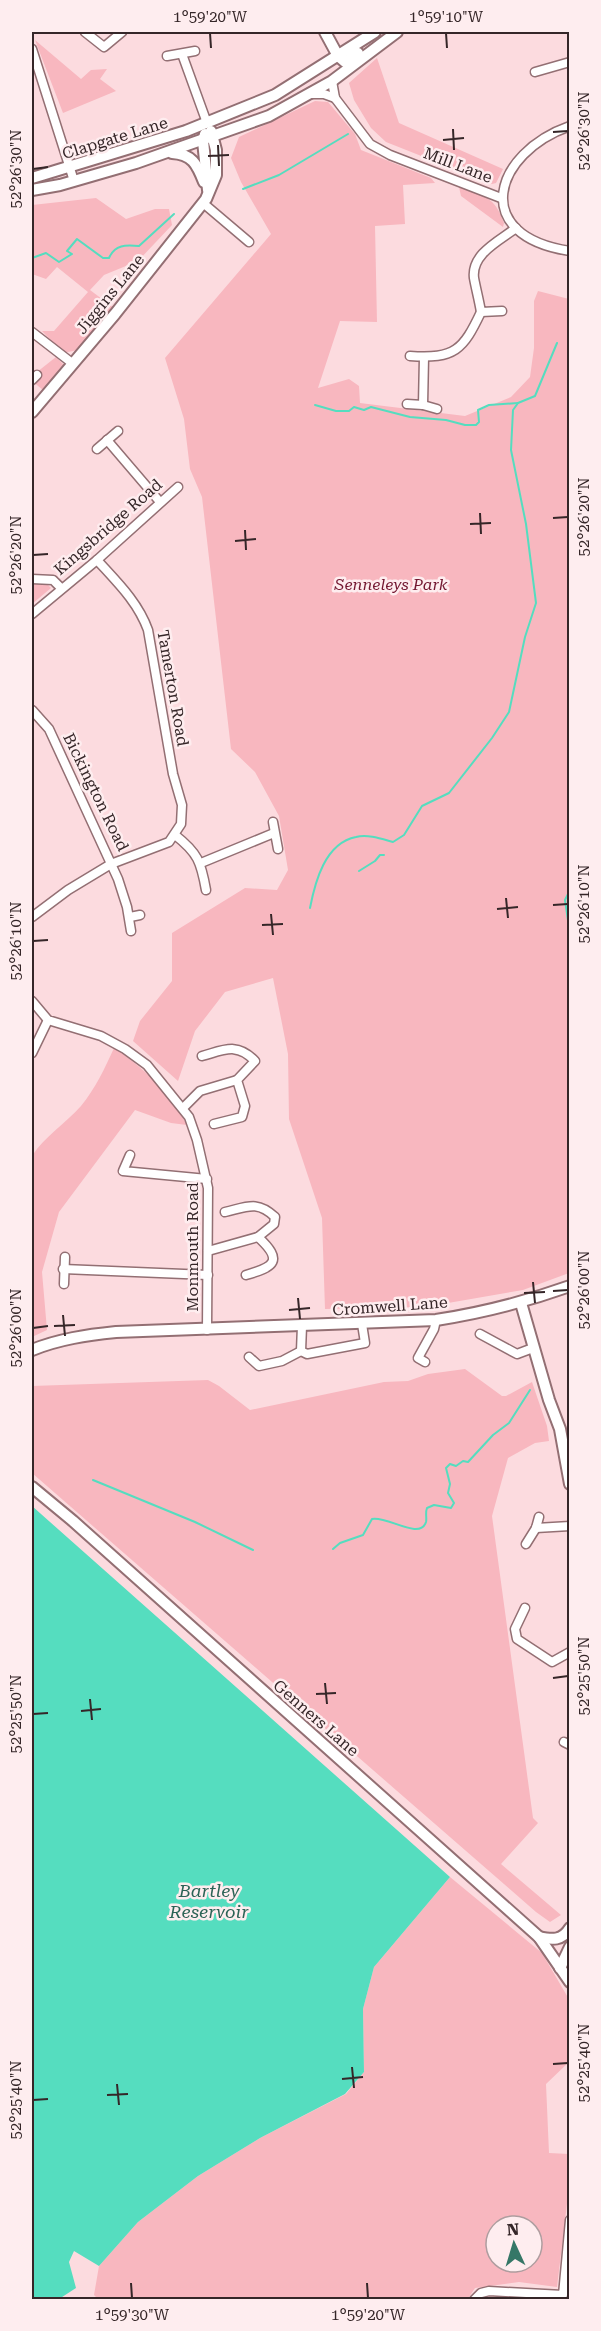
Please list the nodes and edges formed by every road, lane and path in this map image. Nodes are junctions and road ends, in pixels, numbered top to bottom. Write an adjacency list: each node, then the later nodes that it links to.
1 (85, 32): 2 (street)
2 (122, 32)
3 (326, 32): 10 (street)
4 (375, 32): 10 (street, Clapgate Lane)
5 (395, 32): 10 (street); 14 (street, Clapgate Lane)
6 (32, 49): 12 (street)
7 (195, 51): 8 (street)
8 (182, 54): 9 (street); 17 (street)
9 (167, 56)
10 (338, 56): 17 (street, Clapgate Lane)
11 (570, 62): 13 (street)
12 (34, 64): 21 (street)
13 (535, 72)
14 (332, 81): 15 (street, Clapgate Lane); 16 (street, Mill Lane)
15 (310, 94): 16 (street); 19 (street, Clapgate Lane)
16 (335, 98): 26 (street, Mill Lane)
17 (207, 123): 19 (street); 21 (street, Clapgate Lane)
18 (570, 126): 26 (street)
19 (208, 139): 20 (street, Clapgate Lane); 25 (street)
20 (167, 152): 23 (street, Clapgate Lane); 25 (street)
21 (68, 169): 22 (street, Clapgate Lane); 23 (street)
22 (32, 178)
23 (74, 181): 24 (street, Clapgate Lane)
24 (32, 190)
25 (206, 198): 28 (street); 35 (street, Jiggins Lane)
26 (501, 198): 27 (street, Mill Lane)
27 (516, 228): 29 (street, Mill Lane); 31 (street)
28 (249, 242)
29 (570, 251)
30 (502, 311): 31 (street)
31 (481, 312): 34 (street)
32 (32, 332): 35 (street)
33 (410, 356): 34 (street)
34 (424, 357): 37 (street)
35 (72, 363): 39 (street, Jiggins Lane)
36 (407, 404): 37 (street)
37 (423, 405): 38 (street)
38 (437, 409)
39 (32, 412)
40 (118, 430): 41 (street)
41 (107, 440): 42 (street); 44 (street)
42 (97, 448)
43 (178, 487): 44 (street, Kingsbridge Road)
44 (160, 502): 45 (street, Kingsbridge Road)
45 (97, 560): 47 (street, Kingsbridge Road); 52 (street, Tamerton Road)
46 (32, 579): 47 (street)
47 (62, 588): 48 (street, Kingsbridge Road)
48 (32, 614)
49 (32, 710): 55 (street, Bickington Road)
50 (273, 822): 51 (street)
51 (274, 833): 53 (street); 54 (street)
52 (175, 835): 54 (street); 55 (street, Bickington Road)
53 (278, 849)
54 (201, 863): 56 (street)
55 (111, 864): 58 (street); 59 (street)
56 (206, 890)
57 (140, 915): 58 (street)
58 (129, 916): 60 (street)
59 (32, 917)
60 (131, 931)
61 (32, 1001): 62 (street)
62 (48, 1020): 63 (street); 66 (street, Monmouth Road)
63 (32, 1053)
64 (202, 1056): 65 (street)
65 (237, 1080): 66 (street); 67 (street)
66 (183, 1107): 69 (street, Monmouth Road)
67 (214, 1124)
68 (130, 1155): 69 (street)
69 (207, 1179): 72 (street, Monmouth Road)
70 (225, 1212): 71 (street)
71 (258, 1237): 72 (street); 76 (street)
72 (208, 1251): 75 (street, Monmouth Road)
73 (64, 1257): 74 (street)
74 (63, 1269): 75 (street); 77 (street)
75 (208, 1275): 83 (street, Monmouth Road)
76 (246, 1275)
77 (64, 1284)
78 (570, 1286): 79 (street, Cromwell Lane)
79 (521, 1303): 80 (street, Cromwell Lane); 85 (street)
80 (436, 1320): 81 (street, Cromwell Lane); 89 (street)
81 (362, 1324): 82 (street, Cromwell Lane); 87 (street)
82 (302, 1326): 83 (street, Cromwell Lane); 87 (street)
83 (207, 1330): 86 (street, Cromwell Lane)
84 (480, 1334): 85 (street)
85 (533, 1348): 90 (street)
86 (32, 1350)
87 (301, 1351): 88 (street)
88 (249, 1357)
89 (425, 1362)
90 (570, 1484)
91 (32, 1487): 99 (street, Genners Lane)
92 (539, 1517): 94 (street)
93 (570, 1526): 94 (street)
94 (536, 1528): 95 (street)
95 (526, 1544)
96 (525, 1608): 97 (street)
97 (570, 1652)
98 (570, 1928): 99 (street)
99 (539, 1937): 101 (street, Genners Lane)
100 (570, 1947): 101 (street)
101 (560, 1968): 102 (street, Genners Lane)
102 (570, 1982)
103 (570, 2220): 104 (street)
104 (568, 2241): 105 (street)
105 (563, 2293): 106 (street)
106 (474, 2300)

